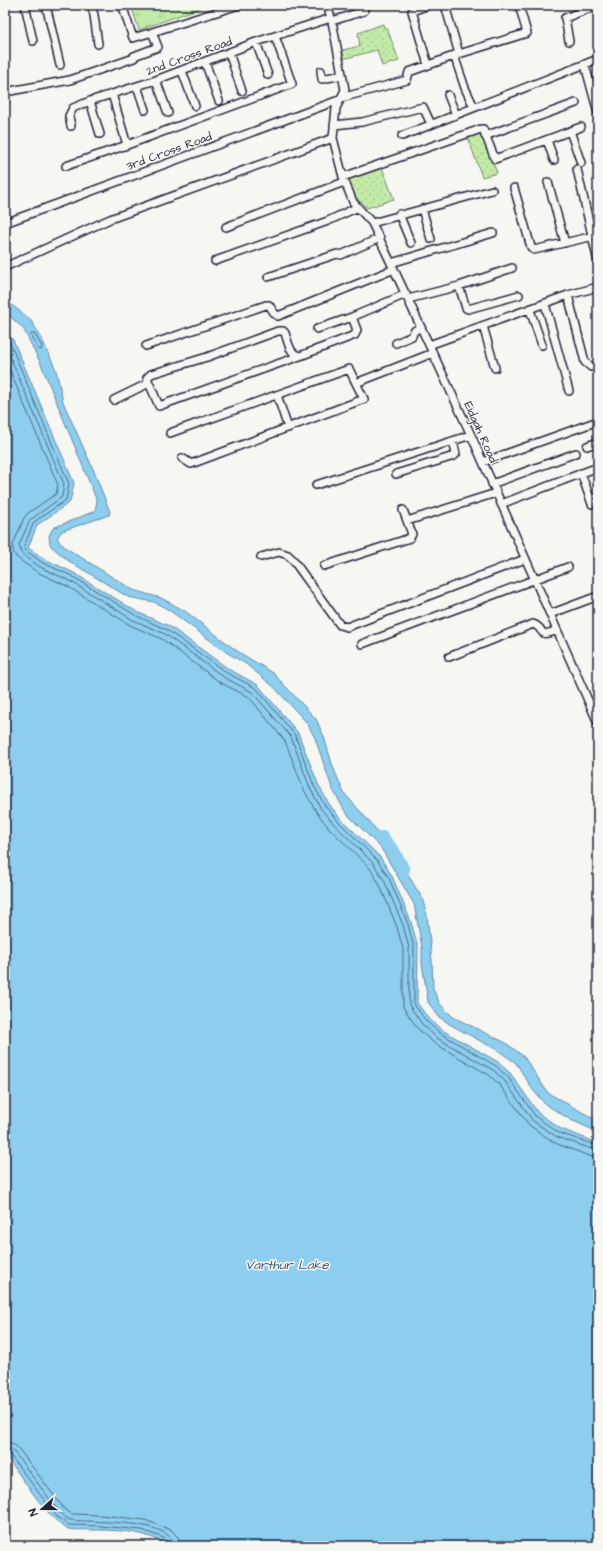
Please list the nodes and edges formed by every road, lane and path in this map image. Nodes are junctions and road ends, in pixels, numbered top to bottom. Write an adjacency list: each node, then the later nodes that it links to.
1 (25, 5): 15 (street)
2 (46, 5): 23 (street)
3 (91, 5): 18 (street)
4 (122, 5): 13 (street)
5 (239, 5): 13 (street)
6 (327, 5): 12 (street, Eidgah Road)
7 (429, 5): 24 (street)
8 (445, 5): 20 (street)
9 (519, 5): 20 (street)
10 (598, 5): 16 (street)
11 (364, 11): 12 (street, 2nd Cross Road)
12 (332, 19): 14 (street, 2nd Cross Road); 28 (street, Eidgah Road)
13 (152, 32): 33 (street)
14 (275, 36): 17 (street, 2nd Cross Road); 56 (street)
15 (33, 41)
16 (569, 41)
17 (256, 42): 19 (street, 2nd Cross Road); 29 (street)
18 (98, 44)
19 (229, 53): 22 (street, 2nd Cross Road); 32 (street)
20 (457, 55): 24 (street); 41 (street)
21 (598, 59): 25 (street)
22 (205, 62): 26 (street, 2nd Cross Road); 38 (street)
23 (60, 65)
24 (428, 65): 36 (street, 3rd Cross Road)
25 (585, 65): 41 (street); 44 (street)
26 (182, 71): 30 (street, 2nd Cross Road); 40 (street)
27 (321, 71): 28 (street)
28 (342, 75): 36 (street, Eidgah Road)
29 (268, 76)
30 (156, 80): 31 (street, 2nd Cross Road); 43 (street)
31 (137, 86): 34 (street, 2nd Cross Road); 42 (street)
32 (242, 91)
33 (5, 92)
34 (112, 94): 37 (street, 2nd Cross Road); 56 (street)
35 (448, 95): 45 (street)
36 (340, 99): 47 (street, Eidgah Road); 66 (street, 3rd Cross Road)
37 (90, 101): 48 (street, 2nd Cross Road); 51 (street)
38 (219, 101)
39 (576, 103): 53 (street)
40 (195, 106)
41 (474, 107): 45 (street)
42 (145, 110)
43 (168, 113)
44 (598, 113)
45 (456, 115): 46 (street)
46 (431, 124): 47 (street); 52 (street)
47 (334, 125): 54 (street, Eidgah Road)
48 (71, 126)
49 (581, 127): 50 (street)
50 (570, 131): 55 (street); 70 (street)
51 (100, 134)
52 (402, 136)
53 (485, 136): 55 (street); 59 (street)
54 (333, 138): 59 (street, Eidgah Road); 78 (street)
55 (547, 140): 57 (street)
56 (127, 145): 58 (street)
57 (554, 160)
58 (66, 166)
59 (344, 179): 63 (street, Eidgah Road); 68 (street)
60 (548, 182): 74 (street)
61 (514, 188): 74 (street)
62 (492, 190): 64 (street)
63 (358, 207): 67 (street, Eidgah Road); 75 (street)
64 (422, 209): 65 (street); 72 (street)
65 (399, 214): 67 (street); 73 (street)
66 (5, 222)
67 (372, 223): 71 (street, Eidgah Road)
68 (226, 226)
69 (493, 233): 77 (street)
70 (595, 236): 74 (street); 76 (street)
71 (380, 238): 77 (street, Eidgah Road); 80 (street)
72 (431, 239)
73 (411, 243)
74 (565, 243)
75 (215, 261)
76 (598, 262)
77 (393, 266): 85 (street, Eidgah Road); 95 (street)
78 (5, 267)
79 (512, 268): 81 (street)
80 (268, 277)
81 (459, 286): 83 (street); 85 (street)
82 (598, 287): 84 (street)
83 (519, 295)
84 (568, 295): 86 (street); 98 (street)
85 (407, 297): 88 (street); 90 (street, Eidgah Road)
86 (545, 304): 87 (street); 102 (street)
87 (530, 310): 89 (street); 94 (street)
88 (352, 317): 91 (street); 97 (street)
89 (483, 326): 93 (street); 99 (street)
90 (421, 327): 92 (street); 93 (street, Eidgah Road)
91 (318, 329)
92 (396, 343)
93 (429, 345): 96 (street, Eidgah Road)
94 (542, 345)
95 (146, 346)
96 (433, 353): 101 (street); 108 (street, Eidgah Road)
97 (300, 356): 100 (street); 100 (street)
98 (598, 365)
99 (495, 368)
100 (149, 383): 104 (street)
101 (356, 383): 103 (street); 106 (street)
102 (569, 390)
103 (277, 395): 106 (street); 107 (street)
104 (114, 400)
105 (598, 421): 114 (street)
106 (288, 428): 113 (street)
107 (170, 433)
108 (471, 435): 109 (street); 114 (street, Eidgah Road)
109 (452, 441): 117 (street); 119 (street)
110 (598, 442): 111 (street)
111 (587, 446)
112 (576, 453): 118 (street)
113 (182, 458)
114 (483, 462): 118 (street, Eidgah Road)
115 (598, 467): 116 (street)
116 (581, 473): 121 (street); 122 (street)
117 (396, 474)
118 (492, 484): 120 (street, Eidgah Road)
119 (316, 485)
120 (496, 493): 121 (street, Eidgah Road); 124 (street)
121 (501, 504): 126 (street, Eidgah Road)
122 (592, 504)
123 (403, 510): 124 (street)
124 (407, 522): 127 (street)
125 (261, 558): 126 (street)
126 (525, 559): 129 (street, Eidgah Road)
127 (324, 566)
128 (568, 567): 129 (street)
129 (535, 580): 131 (street, Eidgah Road); 133 (street)
130 (598, 596): 131 (street)
131 (550, 614): 132 (street, Eidgah Road)
132 (557, 630): 134 (street); 135 (street, Eidgah Road)
133 (362, 644)
134 (449, 657)
135 (598, 723)

